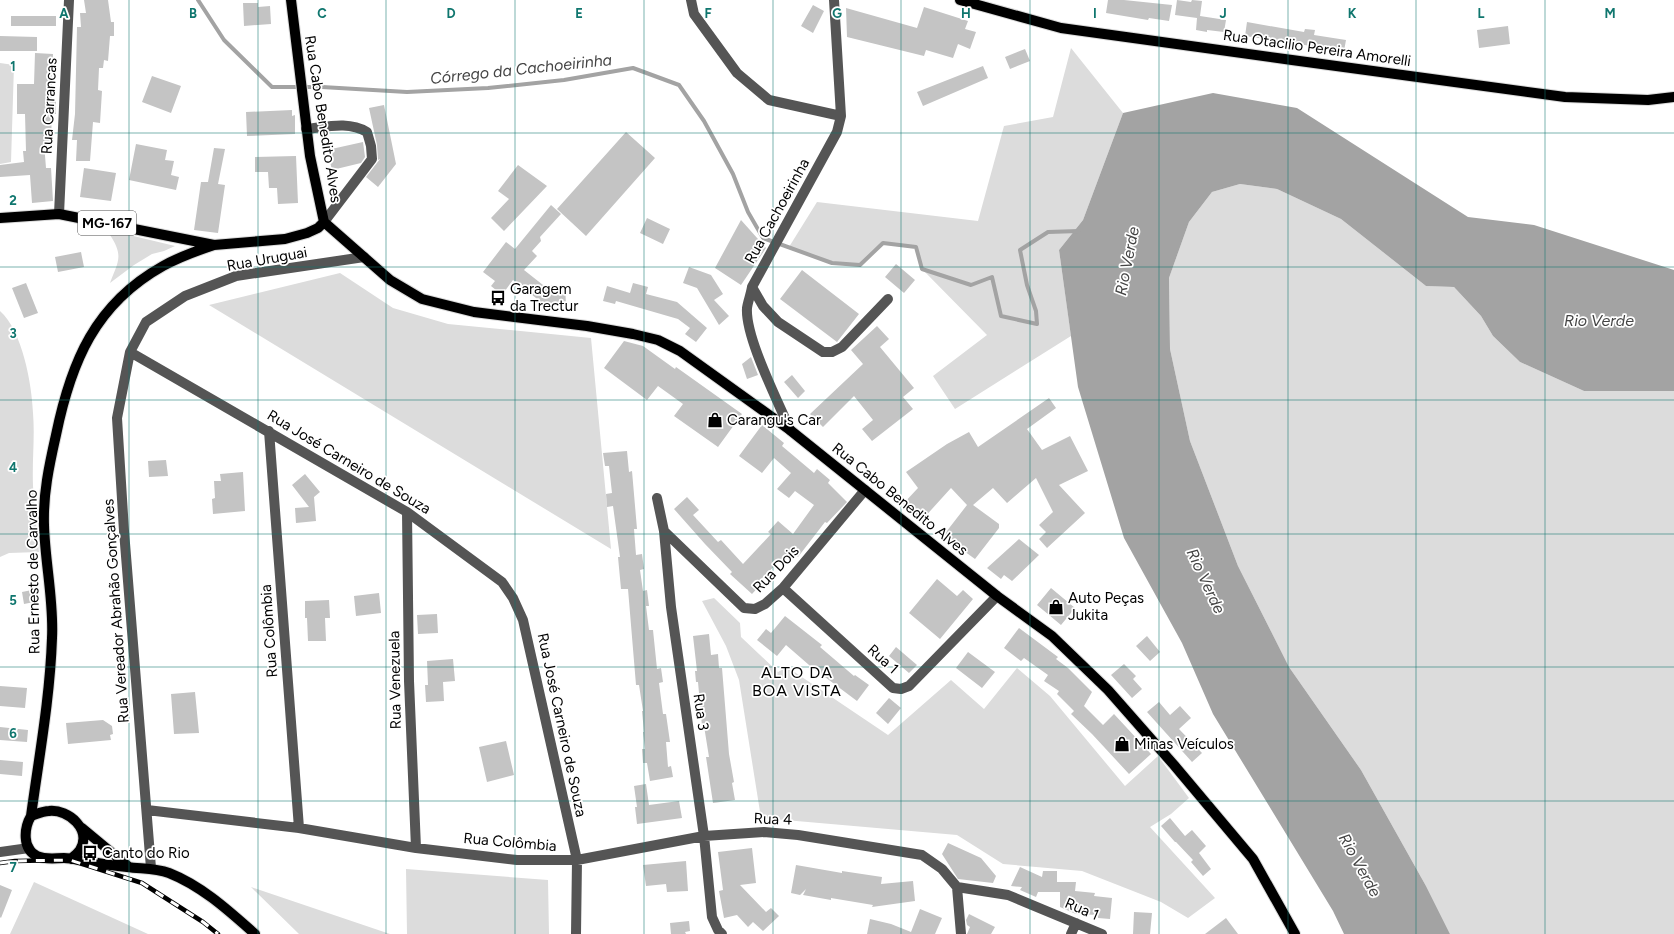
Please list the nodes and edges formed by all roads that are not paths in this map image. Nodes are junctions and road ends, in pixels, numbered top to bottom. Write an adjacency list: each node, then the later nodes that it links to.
1 (68, 0): 9 (street, Rua Carrancas)
2 (291, 0): 8 (main road, Rua Cabo Benedito Alves)
3 (691, 0): 7 (street)
4 (834, 0): 7 (street, Rua Cachoeirinha)
5 (960, 0): 6 (main road, Rua Otacilio Pereira Amorelli)
6 (1674, 97)
7 (840, 116): 14 (street, Rua Cachoeirinha)
8 (306, 129): 11 (main road, Rua Cabo Benedito Alves); 11 (street)
9 (59, 214): 10 (main road, MG-167); 12 (main road, MG-167)
10 (0, 218)
11 (324, 222): 12 (main road, MG-167); 13 (main road, Rua Cabo Benedito Alves)
12 (214, 245): 26 (main road, Rua Ernesto de Carvalho)
13 (364, 258): 16 (street, Rua Uruguai); 17 (main road, Rua Cabo Benedito Alves)
14 (752, 287): 15 (street); 17 (street, Rua Cachoeirinha)
15 (888, 299)
16 (130, 352): 18 (street, Rua José Carneiro de Souza); 25 (street, Rua Vereador Abrahão Gonçalves)
17 (790, 430): 19 (main road, Rua Cabo Benedito Alves)
18 (269, 432): 21 (street, Rua José Carneiro de Souza); 28 (street, Rua Colômbia)
19 (865, 490): 23 (street, Rua Dois); 24 (main road, Rua Cabo Benedito Alves)
20 (657, 498): 22 (street, Rua 3)
21 (408, 512): 31 (street, Rua Venezuela); 34 (street, Rua José Carneiro de Souza)
22 (664, 531): 23 (street, Rua Dois); 29 (street, Rua 3)
23 (783, 588): 24 (street, Rua 1)
24 (997, 596): 45 (main road, Rua Cabo Benedito Alves)
25 (147, 810): 28 (street, Rua Colômbia); 36 (street, Rua Vereador Abrahão Gonçalves)
26 (31, 816): 27 (main road); 30 (main road, Rua Ernesto de Carvalho)
27 (82, 828): 33 (main road); 35 (main road)
28 (299, 828): 31 (street, Rua Colômbia)
29 (704, 836): 34 (street, Rua 4); 37 (street, Rua 4); 39 (street, Rua 3)
30 (29, 848): 32 (street); 33 (main road)
31 (416, 848): 34 (street, Rua Colômbia)
32 (0, 852)
33 (71, 859): 35 (main road)
34 (576, 860): 41 (street, Rua José Carneiro de Souza)
35 (128, 867): 36 (main road)
36 (151, 868): 40 (main road)
37 (958, 887): 38 (street, Rua 1); 42 (street)
38 (1076, 923): 43 (street); 44 (street, Rua 1)
39 (720, 932)
40 (255, 934)
41 (576, 934)
42 (961, 934)
43 (1071, 934)
44 (1102, 934)
45 (1296, 934)

